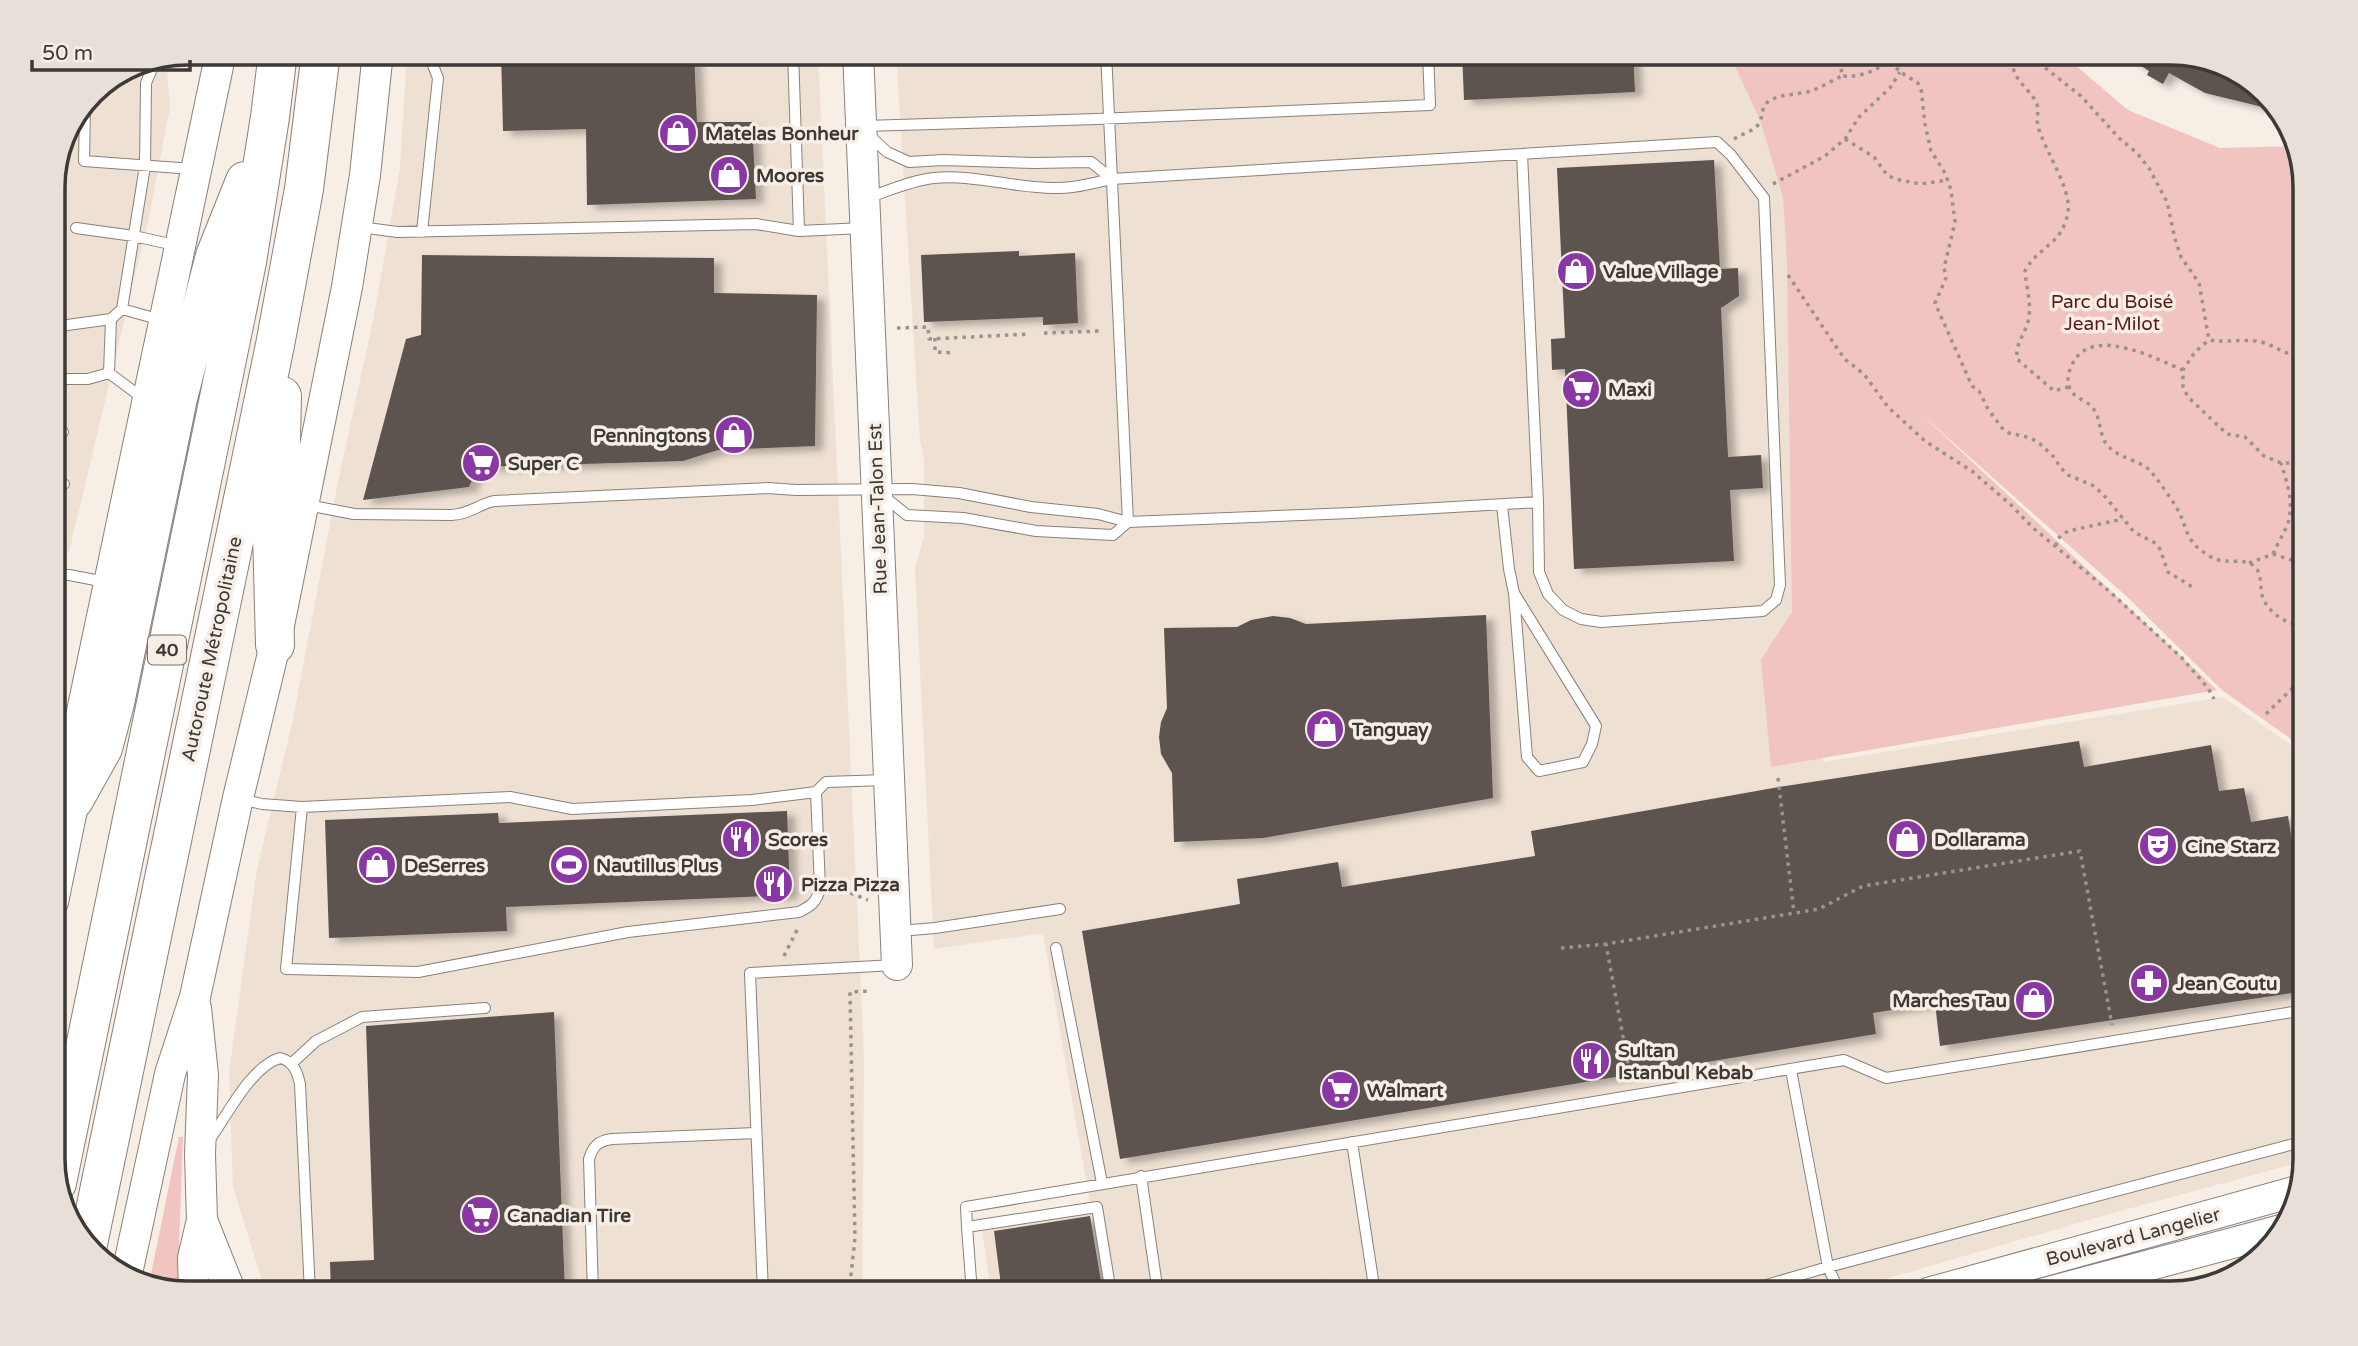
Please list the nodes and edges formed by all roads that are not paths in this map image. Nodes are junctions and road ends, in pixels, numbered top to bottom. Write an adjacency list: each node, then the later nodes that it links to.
1 (216, 65): 17 (main road)
2 (276, 65): 11 (highway, 40)
3 (319, 65): 26 (highway, Autoroute Métropolitaine / 40)
4 (377, 65): 20 (main road)
5 (433, 65): 23 (lane)
6 (793, 65): 22 (lane)
7 (859, 65): 14 (main road, Rue Jean-Talon Est)
8 (1107, 65): 12 (lane)
9 (1428, 65): 12 (lane)
10 (151, 71): 16 (lane)
11 (270, 117): 47 (highway); 59 (highway, 40)
12 (1109, 119): 14 (lane); 18 (lane)
13 (85, 121): 16 (lane)
14 (861, 126): 18 (lane); 19 (main road, Rue Jean-Talon Est)
15 (1522, 154): 18 (lane); 35 (lane); 35 (lane)
16 (145, 166): 17 (lane); 24 (lane)
17 (195, 169): 25 (main road)
18 (1112, 179): 19 (lane); 38 (lane)
19 (865, 214): 22 (lane); 34 (main road, Rue Jean-Talon Est)
20 (357, 227): 23 (lane); 36 (main road)
21 (76, 228): 24 (lane)
22 (799, 231): 23 (lane)
23 (422, 232)
24 (134, 236): 25 (lane); 27 (lane)
25 (179, 246): 29 (main road)
26 (284, 300): 42 (highway); 68 (highway, Autoroute Métropolitaine / 40)
27 (122, 309): 28 (lane); 29 (lane)
28 (111, 319): 30 (lane); 31 (lane)
29 (163, 321): 33 (main road)
30 (65, 325)
31 (109, 373): 32 (lane); 33 (lane)
32 (65, 379)
33 (146, 401): 40 (main road)
34 (876, 490): 36 (lane); 38 (lane); 38 (lane); 43 (main road, Rue Jean-Talon Est)
35 (1538, 502): 37 (lane)
36 (303, 504): 42 (main road)
37 (1502, 505): 38 (lane); 41 (lane)
38 (1128, 522)
39 (65, 575): 40 (lane)
40 (108, 583): 47 (main road)
41 (1514, 593): 41 (lane)
42 (275, 645): 45 (main road)
43 (888, 780): 44 (lane); 49 (main road, Rue Jean-Talon Est)
44 (816, 792): 46 (lane); 46 (lane)
45 (238, 798): 46 (lane); 52 (main road)
46 (302, 807)
47 (65, 814)
48 (1060, 909): 49 (lane)
49 (896, 932): 51 (main road, Rue Jean-Talon Est)
50 (1056, 948): 63 (lane)
51 (897, 965): 57 (lane)
52 (195, 997): 61 (main road); 69 (main road)
53 (485, 1008): 55 (lane)
54 (2293, 1012): 56 (lane)
55 (291, 1064): 61 (lane); 73 (lane)
56 (1791, 1070): 58 (lane); 70 (lane)
57 (756, 1133): 74 (lane); 75 (lane)
58 (1352, 1142): 62 (lane); 79 (lane)
59 (65, 1144)
60 (2293, 1144): 70 (lane)
61 (200, 1154): 65 (main road)
62 (1141, 1176): 63 (lane); 78 (lane)
63 (1102, 1183): 66 (lane)
64 (2288, 1193): 82 (main road, Boulevard Langelier)
65 (202, 1220): 71 (main road); 72 (main road)
66 (967, 1227): 76 (lane); 77 (lane)
67 (2268, 1233): 83 (main road, Boulevard Langelier)
68 (90, 1234)
69 (129, 1266)
70 (1828, 1266): 80 (lane); 81 (lane)
71 (194, 1281)
72 (227, 1281)
73 (309, 1281)
74 (593, 1281)
75 (762, 1281)
76 (971, 1281)
77 (1109, 1281)
78 (1156, 1281)
79 (1373, 1281)
80 (1779, 1281)
81 (1835, 1281)
82 (1971, 1281)
83 (2090, 1281)

